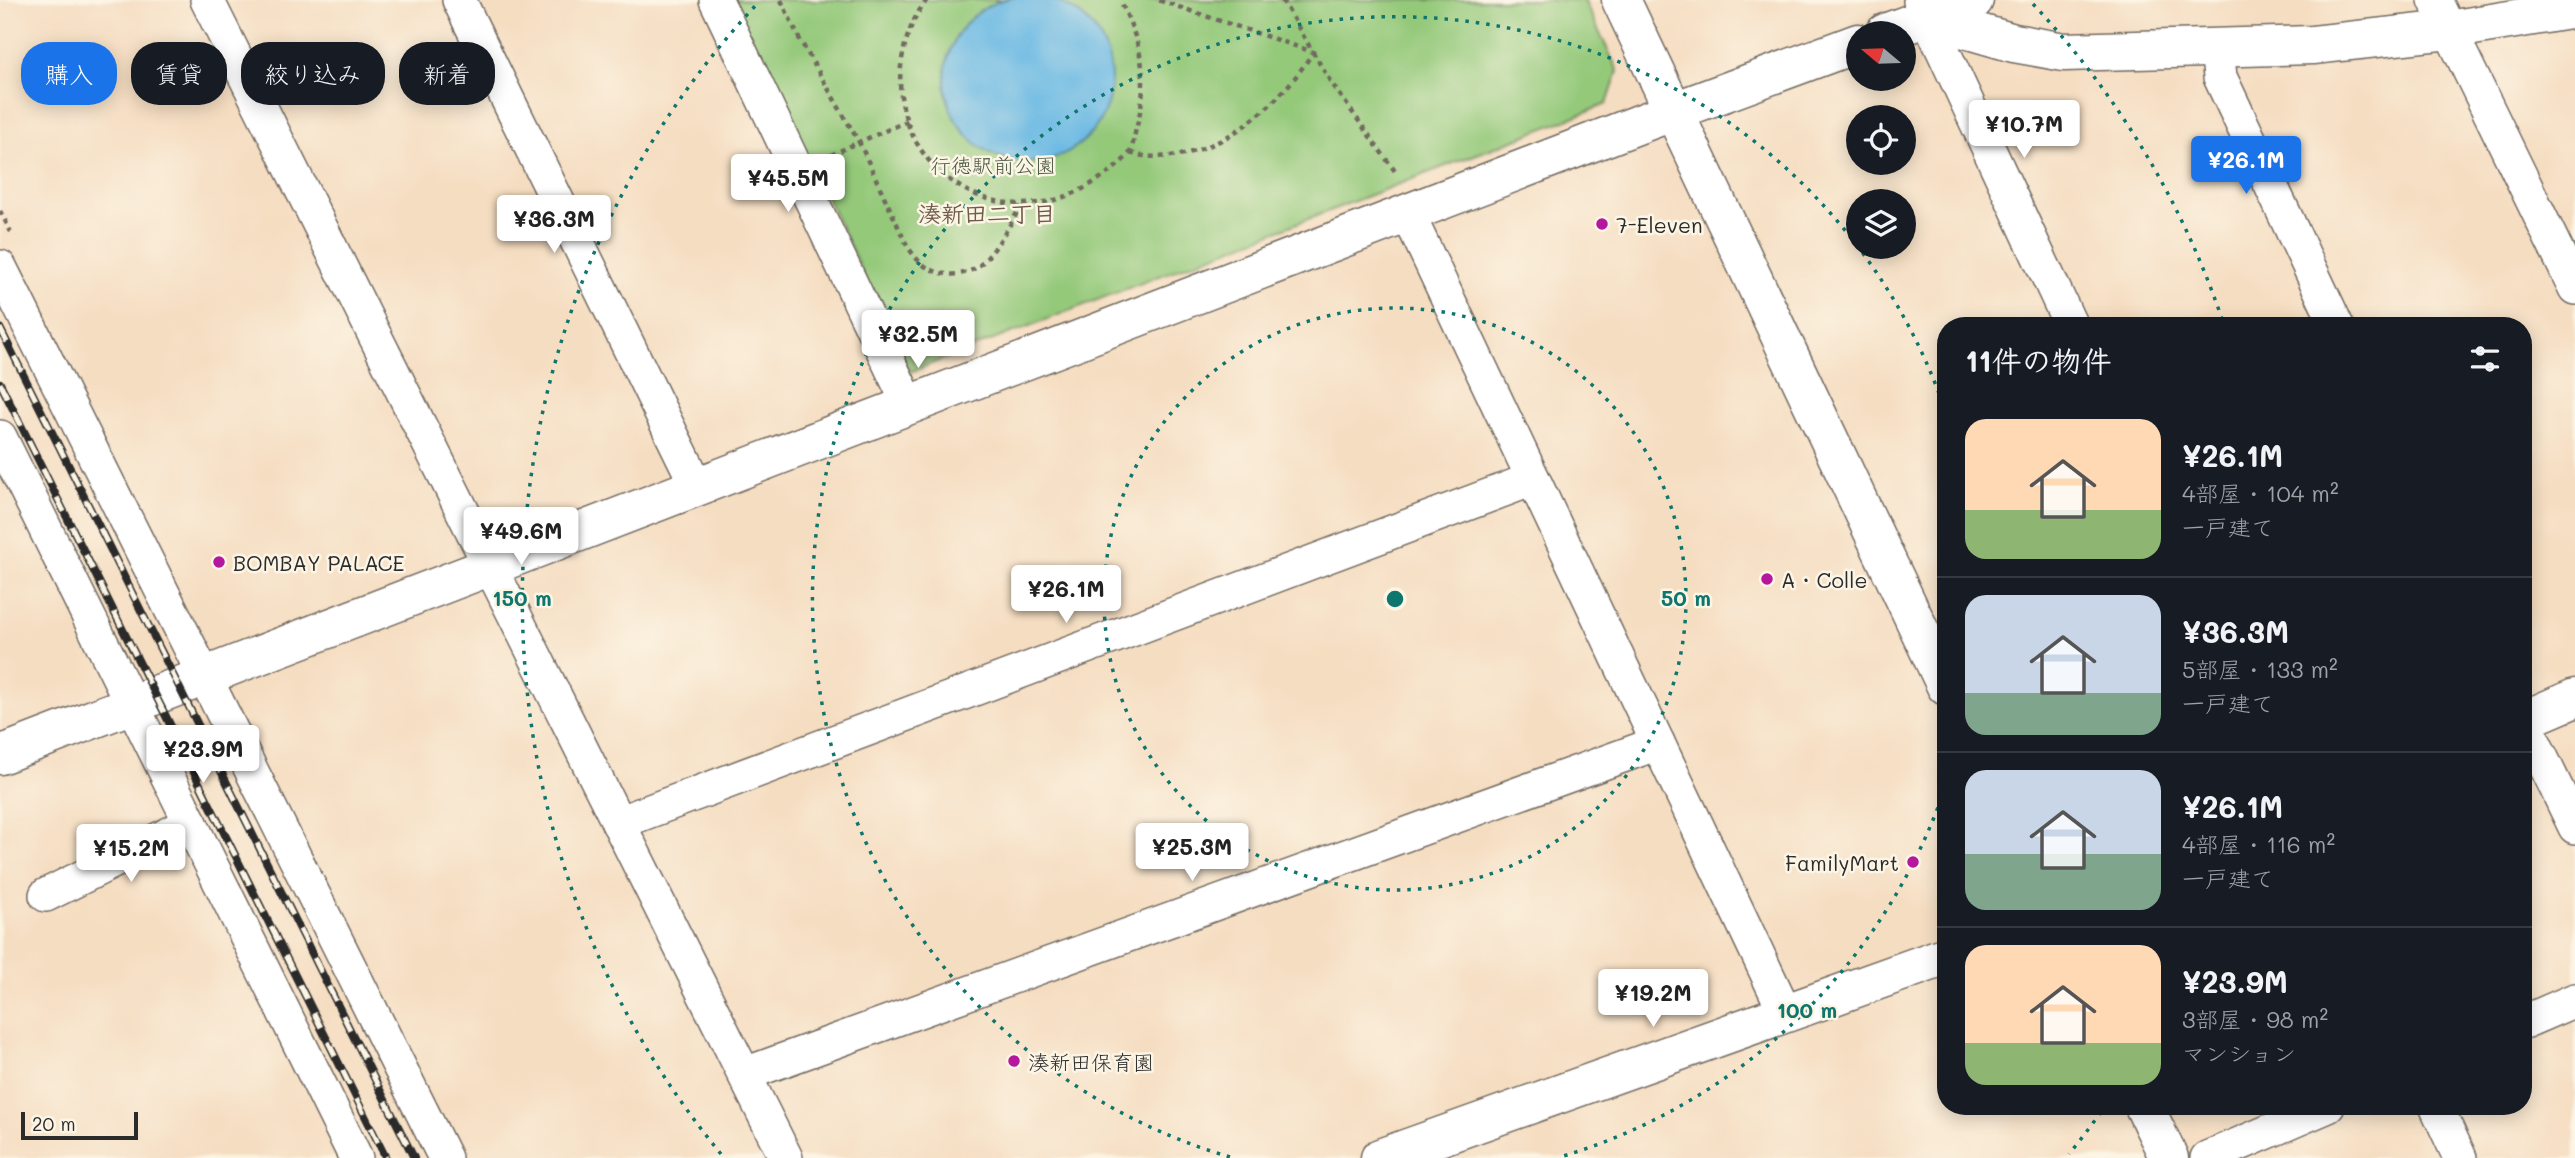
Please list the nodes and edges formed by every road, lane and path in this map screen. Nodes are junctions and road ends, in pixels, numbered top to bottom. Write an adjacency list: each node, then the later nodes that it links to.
1 (207, 0): 32 (street)
2 (459, 0): 31 (street)
3 (716, 0): 28 (street)
4 (781, 0): 20 (path)
5 (927, 0): 19 (path)
6 (1121, 0): 21 (path)
7 (1158, 0): 17 (path)
8 (1282, 0): 17 (path)
9 (1621, 0): 18 (street)
10 (1974, 0): 11 (street)
11 (1924, 9): 14 (street); 16 (street); 26 (street)
12 (2575, 9): 13 (street)
13 (2442, 15): 16 (street); 25 (street)
14 (1904, 21)
15 (1846, 47): 18 (street)
16 (2217, 48): 27 (street)
17 (1313, 51): 21 (path); 22 (path)
18 (1674, 111): 22 (street); 33 (street)
19 (908, 121): 20 (path); 23 (path)
20 (859, 142): 23 (path)
21 (1130, 153): 23 (path)
22 (1406, 198): 28 (street); 30 (street)
23 (1021, 206)
24 (0, 267): 34 (street)
25 (2575, 288)
26 (2067, 317)
27 (2333, 317)
28 (909, 405): 31 (street)
29 (0, 437): 36 (street)
30 (1533, 479): 39 (street); 42 (street)
31 (697, 486): 32 (street)
32 (490, 565): 34 (street); 42 (street)
33 (1937, 667)
34 (205, 676): 36 (street); 54 (street)
35 (2575, 698): 37 (street)
36 (133, 704): 40 (street); 41 (street)
37 (2532, 717)
38 (2532, 738): 43 (street)
39 (1658, 743): 47 (street); 49 (street)
40 (0, 755)
41 (191, 823): 44 (street); 53 (street)
42 (618, 823): 49 (street)
43 (2575, 827)
44 (46, 895)
45 (1937, 959): 47 (street)
46 (2575, 1000): 48 (street)
47 (1786, 1014): 56 (street)
48 (2532, 1019)
49 (745, 1074): 55 (street)
50 (2148, 1115): 57 (street)
51 (2307, 1115): 58 (street)
52 (2440, 1115): 59 (street)
53 (356, 1158)
54 (445, 1158)
55 (786, 1158)
56 (1380, 1158)
57 (2169, 1158)
58 (2207, 1158)
59 (2460, 1158)

